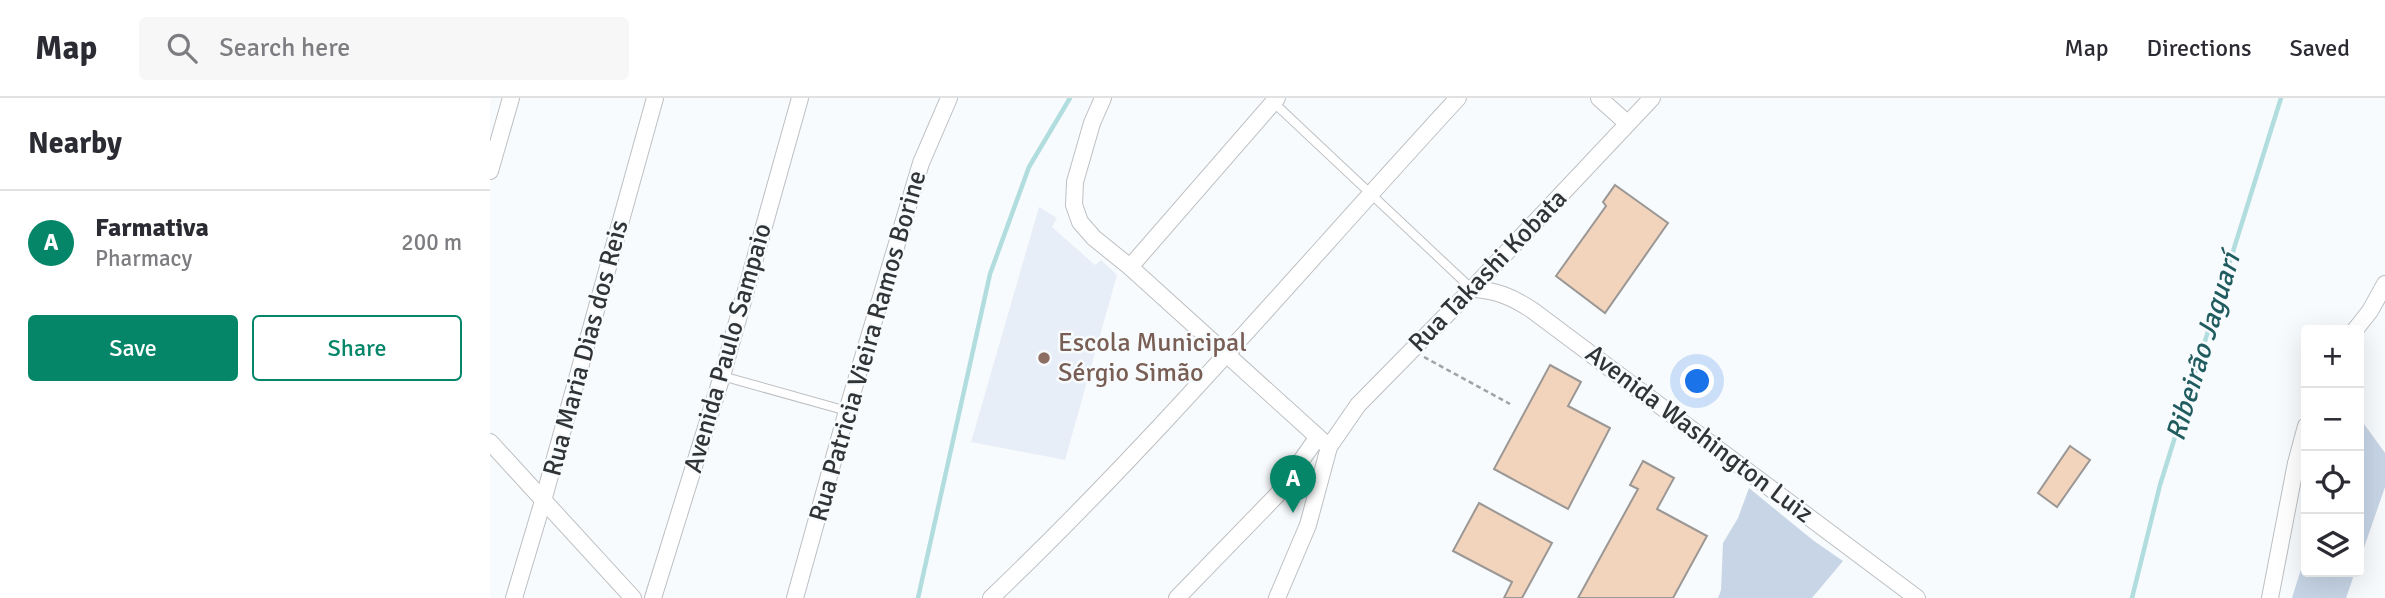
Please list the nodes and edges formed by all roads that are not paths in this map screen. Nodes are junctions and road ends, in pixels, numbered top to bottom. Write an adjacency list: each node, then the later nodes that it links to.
1 (511, 98): 11 (street)
2 (655, 98): 23 (street, Rua Maria Dias dos Reis)
3 (800, 98): 18 (street, Avenida Paulo Sampaio)
4 (949, 98): 19 (street, Rua Patricia Vieira Ramos Borine)
5 (1103, 98): 13 (street)
6 (1458, 98): 12 (street)
7 (1599, 98): 10 (street)
8 (1652, 98): 10 (street, Rua Takashi Kobata)
9 (1273, 99): 12 (lane); 13 (street)
10 (1628, 123): 15 (street, Rua Takashi Kobata)
11 (490, 171)
12 (1369, 195): 15 (lane); 17 (street)
13 (1130, 267): 17 (street)
14 (2385, 284): 16 (street)
15 (1472, 289): 21 (street, Rua Takashi Kobata); 31 (street, Avenida Washington Luiz)
16 (2358, 325)
17 (1228, 355): 21 (street); 28 (street)
18 (722, 376): 19 (lane); 26 (street, Avenida Paulo Sampaio)
19 (847, 411): 27 (street, Rua Patricia Vieira Ramos Borine)
20 (490, 442): 23 (street)
21 (1323, 443): 29 (street, Rua Takashi Kobata); 30 (street)
22 (2301, 444): 32 (street)
23 (543, 502): 24 (street, Rua Maria Dias dos Reis); 25 (street)
24 (514, 598)
25 (633, 598)
26 (653, 598)
27 (794, 598)
28 (991, 598)
29 (1177, 598)
30 (1277, 598)
31 (1917, 598)
32 (2270, 598)

